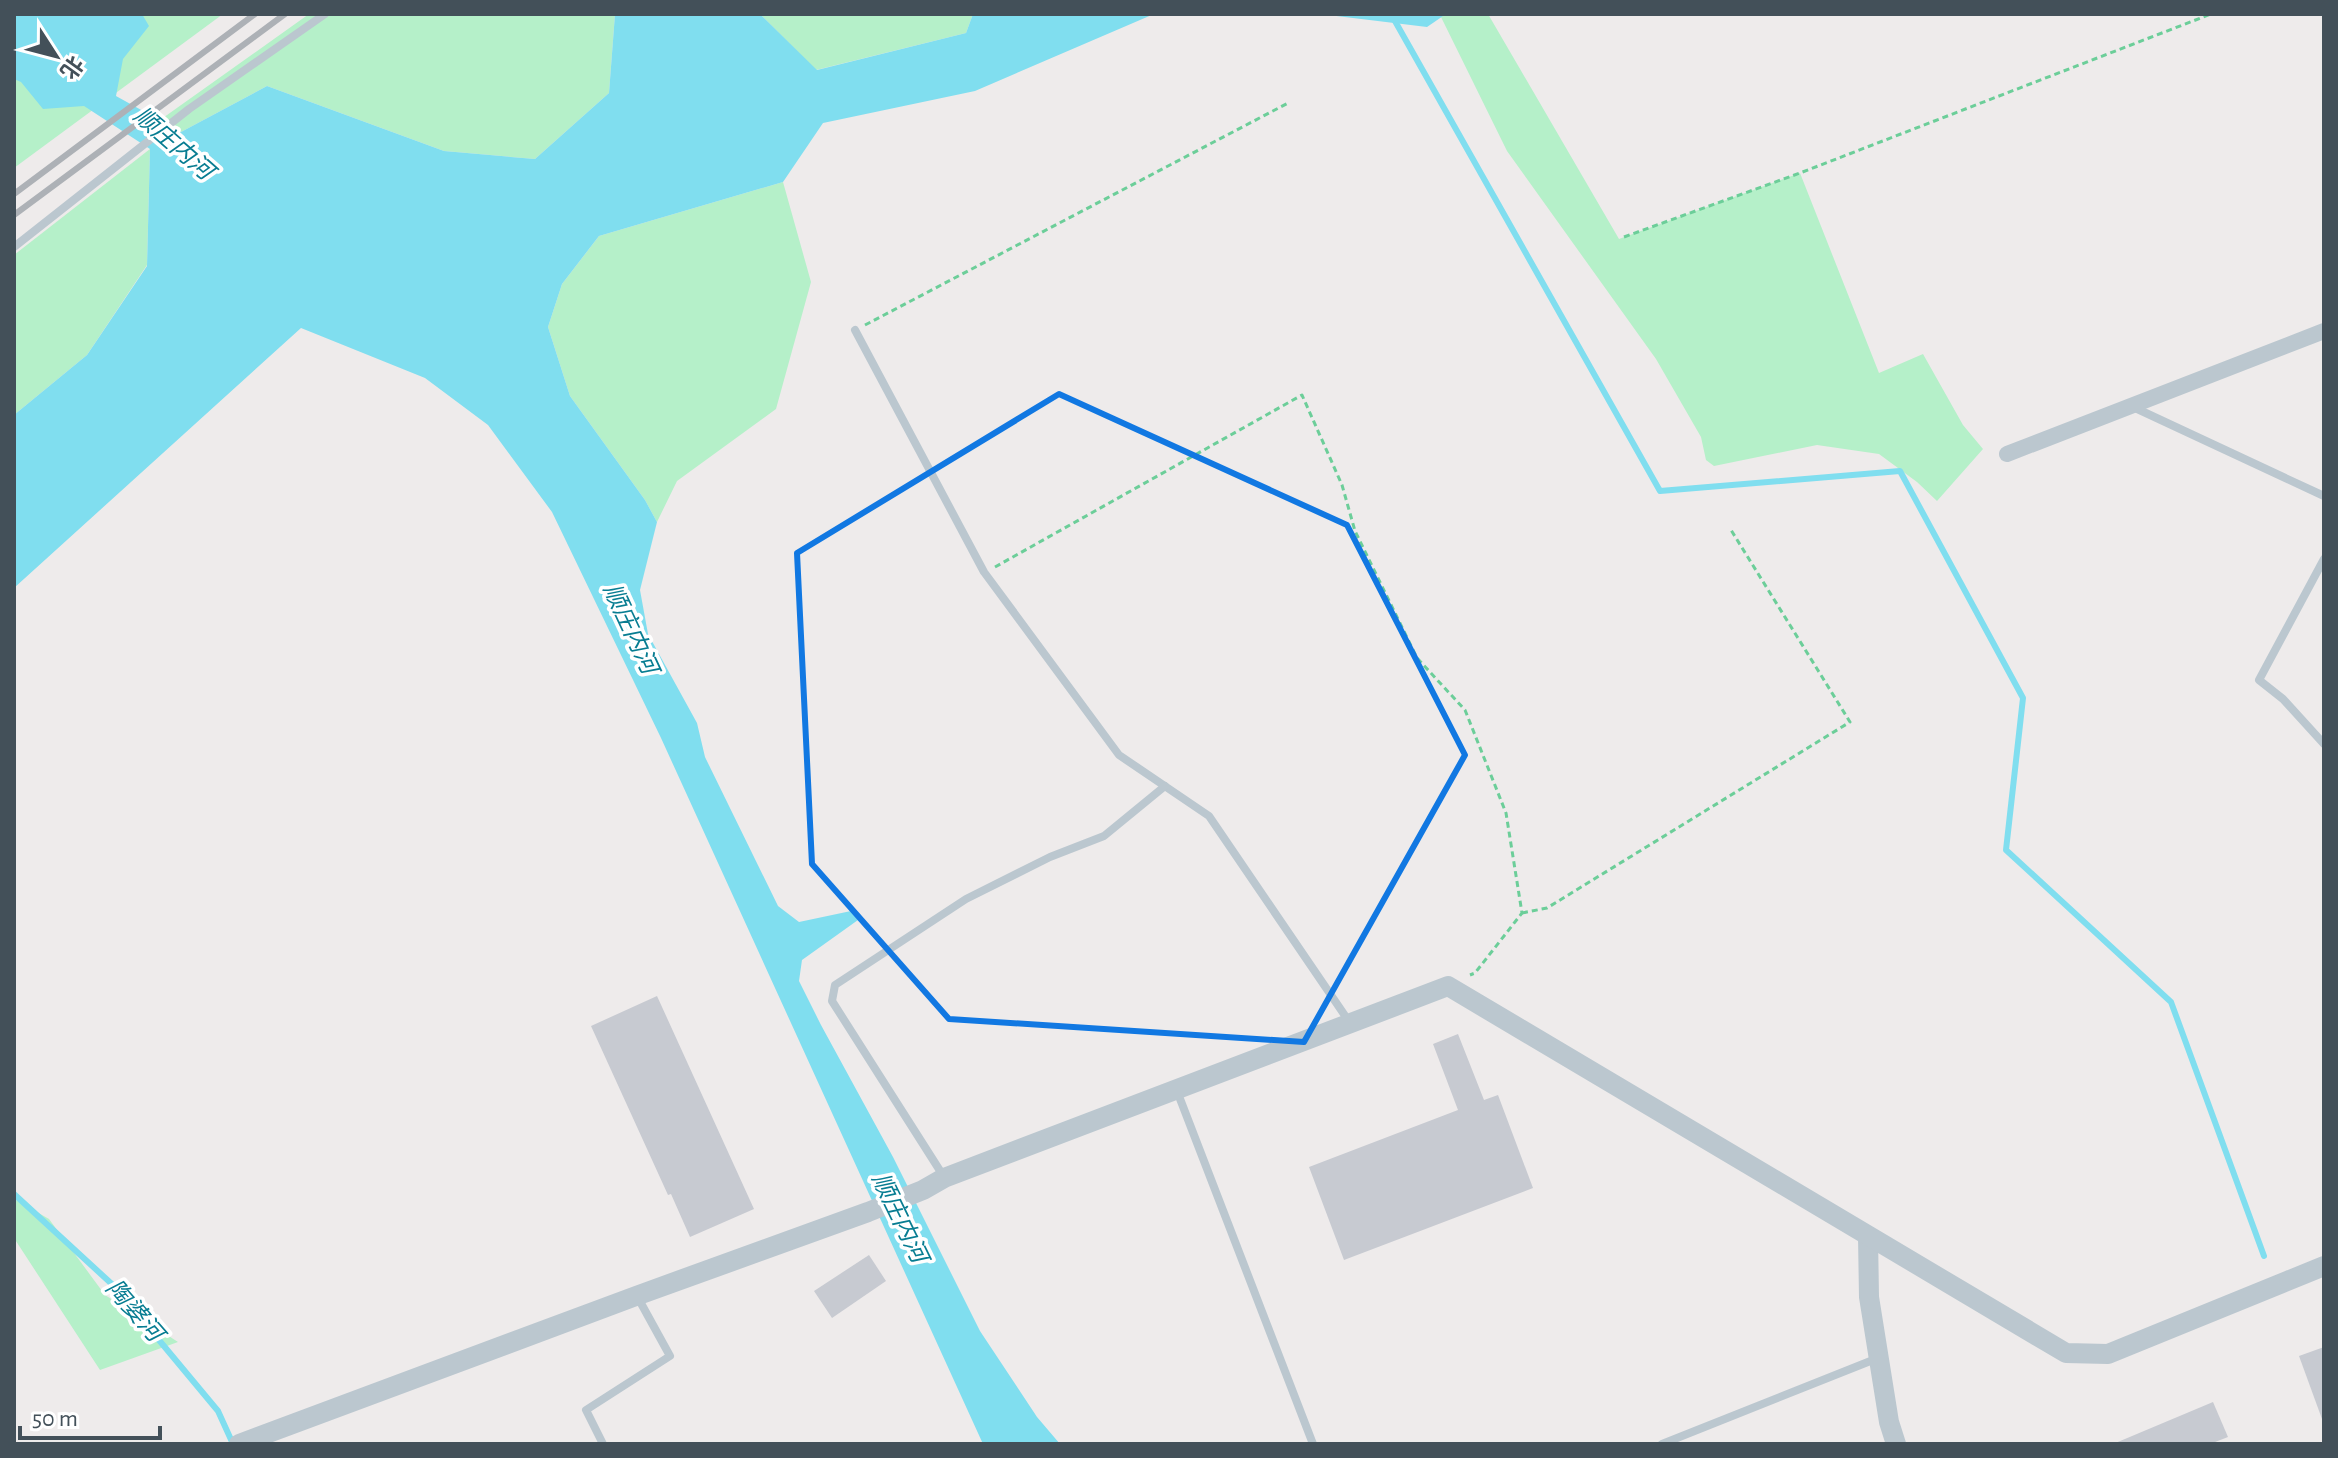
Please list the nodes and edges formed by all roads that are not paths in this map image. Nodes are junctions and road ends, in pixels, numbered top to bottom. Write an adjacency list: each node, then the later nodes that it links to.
1 (325, 14): 2 (lane)
2 (14, 247)
3 (855, 330): 10 (lane)
4 (2324, 331): 5 (street)
5 (2131, 406): 6 (street); 7 (lane)
6 (2007, 454)
7 (2324, 496)
8 (2324, 559): 9 (lane)
9 (2324, 744)
10 (1165, 786): 11 (lane); 13 (lane)
11 (1351, 1024): 12 (street); 14 (street)
12 (1177, 1090): 13 (street); 20 (lane)
13 (944, 1178): 16 (street)
14 (1868, 1236): 15 (street); 17 (street)
15 (2324, 1266)
16 (636, 1296): 18 (street); 19 (lane)
17 (1879, 1358): 21 (lane); 22 (street)
18 (242, 1443)
19 (603, 1444)
20 (1313, 1444)
21 (1662, 1444)
22 (1896, 1444)

